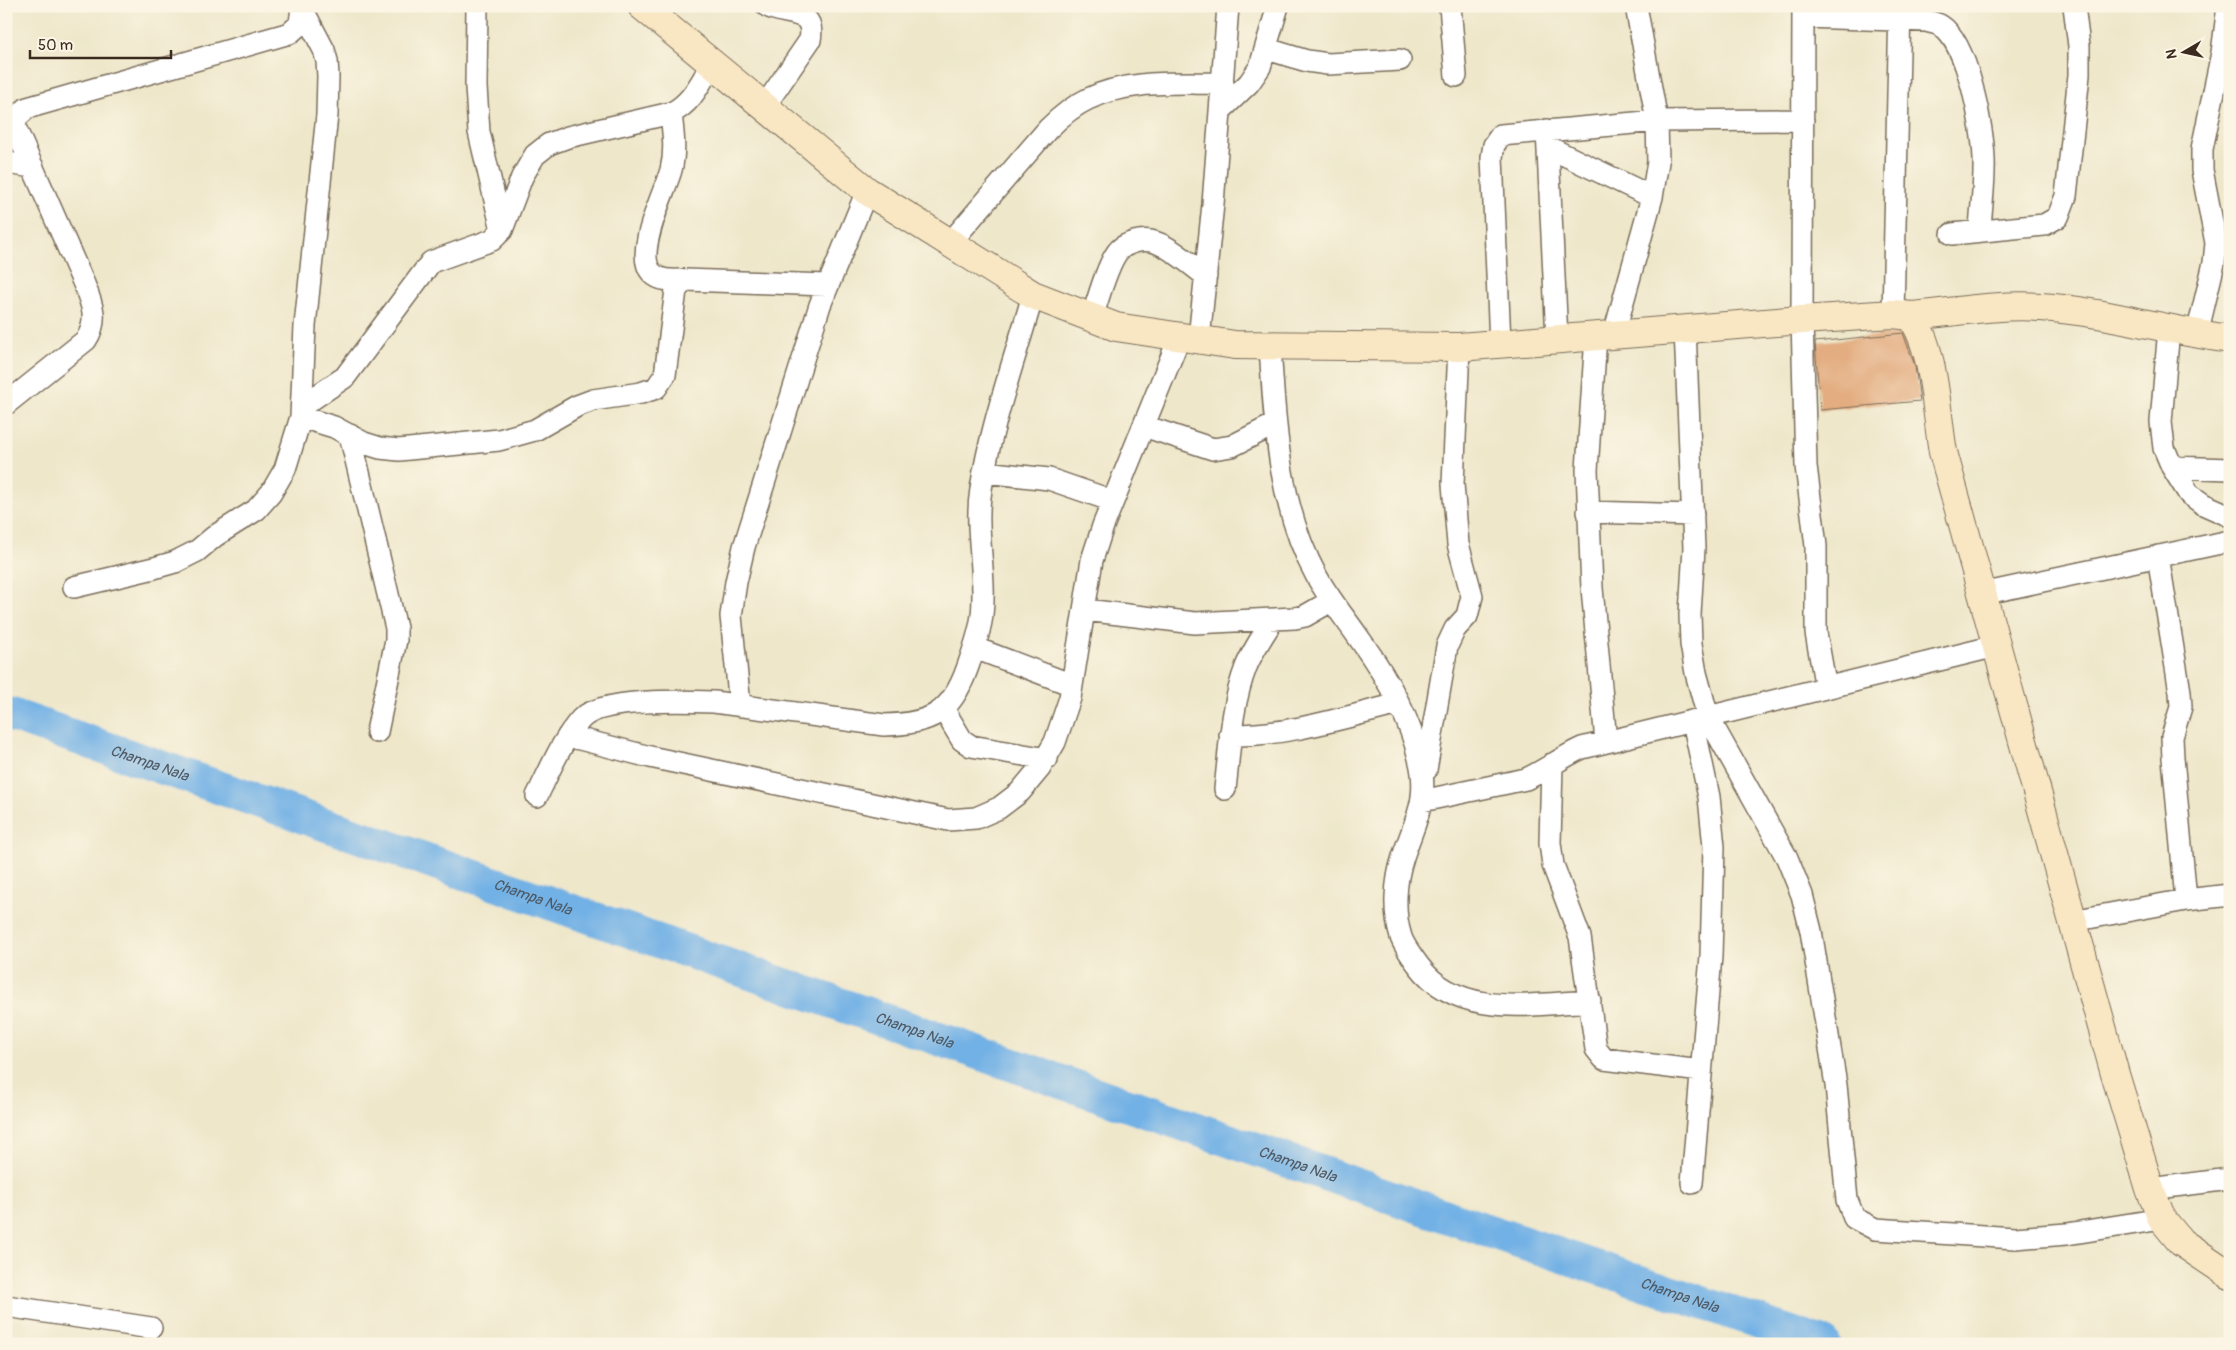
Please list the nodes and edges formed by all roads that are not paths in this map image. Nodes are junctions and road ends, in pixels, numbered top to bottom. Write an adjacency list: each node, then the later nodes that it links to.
1 (477, 6): 28 (street)
2 (642, 6): 15 (main road)
3 (767, 6): 18 (street)
4 (1228, 6): 17 (street)
5 (1278, 6): 13 (street)
6 (1450, 6): 16 (street)
7 (1636, 6): 22 (street)
8 (2074, 6): 29 (street)
9 (2228, 6): 41 (street)
10 (302, 7): 25 (street); 50 (street)
11 (1803, 12): 12 (street); 21 (street)
12 (1900, 13): 29 (street); 36 (street)
13 (1266, 48): 14 (street); 19 (street)
14 (1400, 60)
15 (712, 64): 18 (main road); 20 (street)
16 (1456, 76)
17 (1223, 83): 19 (street); 31 (street)
18 (764, 107): 26 (main road)
19 (1221, 110): 32 (street)
20 (672, 113): 28 (street); 33 (street)
21 (1803, 120): 22 (street); 38 (street)
22 (1657, 122): 23 (street); 27 (street)
23 (1548, 139): 27 (street); 44 (street); 46 (street)
24 (6, 163): 25 (street)
25 (33, 167): 49 (street)
26 (867, 191): 31 (main road); 34 (street)
27 (1652, 197): 42 (street)
28 (502, 230): 50 (street)
29 (1980, 231): 30 (street)
30 (1952, 234)
31 (950, 244): 35 (main road)
32 (1206, 276): 37 (street); 43 (street)
33 (685, 280): 34 (street); 53 (street)
34 (827, 285): 73 (street)
35 (1033, 295): 37 (main road); 56 (street)
36 (1902, 315): 38 (main road); 39 (main road); 64 (main road)
37 (1092, 318): 43 (main road)
38 (1802, 320): 40 (main road); 71 (street)
39 (2169, 328): 41 (main road); 54 (street)
40 (1684, 329): 42 (main road); 59 (street)
41 (2197, 334): 45 (main road)
42 (1605, 335): 44 (main road); 58 (street)
43 (1190, 338): 47 (main road); 52 (street)
44 (1557, 339): 46 (main road)
45 (2230, 339)
46 (1500, 344): 48 (main road)
47 (1270, 345): 48 (main road); 51 (street)
48 (1459, 347): 83 (street)
49 (6, 404)
50 (301, 412): 53 (street); 63 (street)
51 (1275, 424): 52 (street); 65 (street)
52 (1144, 426): 57 (street)
53 (350, 436): 76 (street)
54 (2172, 467): 55 (street); 60 (street)
55 (2230, 469)
56 (984, 472): 57 (street); 69 (street)
57 (1113, 501): 66 (street)
58 (1588, 512): 59 (street); 79 (street)
59 (1693, 514): 75 (street)
60 (2230, 516)
61 (2230, 541): 62 (street)
62 (2158, 556): 64 (street); 86 (street)
63 (74, 588)
64 (1982, 594): 68 (main road)
65 (1331, 601): 67 (street); 72 (street)
66 (1085, 610): 67 (street); 70 (street)
67 (1273, 620): 77 (street)
68 (1996, 646): 71 (street); 87 (main road)
69 (975, 648): 70 (street); 74 (street)
70 (1072, 685): 80 (street)
71 (1826, 688): 75 (street)
72 (1400, 704): 77 (street); 83 (street)
73 (740, 706): 74 (street); 78 (street)
74 (944, 710): 80 (street)
75 (1701, 719): 79 (street); 89 (street); 93 (street)
76 (377, 732)
77 (1230, 735): 82 (street)
78 (568, 736): 80 (street); 84 (street)
79 (1606, 742): 81 (street)
80 (1046, 759)
81 (1552, 764): 83 (street); 88 (street)
82 (1225, 789)
83 (1423, 790): 88 (street)
84 (537, 796)
85 (2230, 895): 86 (street)
86 (2186, 900): 87 (street)
87 (2072, 921): 92 (main road)
88 (1590, 1001): 89 (street)
89 (1701, 1071): 91 (street)
90 (2230, 1179): 92 (street)
91 (1692, 1183)
92 (2150, 1190): 93 (main road)
93 (2162, 1219): 94 (main road)
94 (2230, 1275)
95 (6, 1306): 96 (street)
96 (151, 1328)

